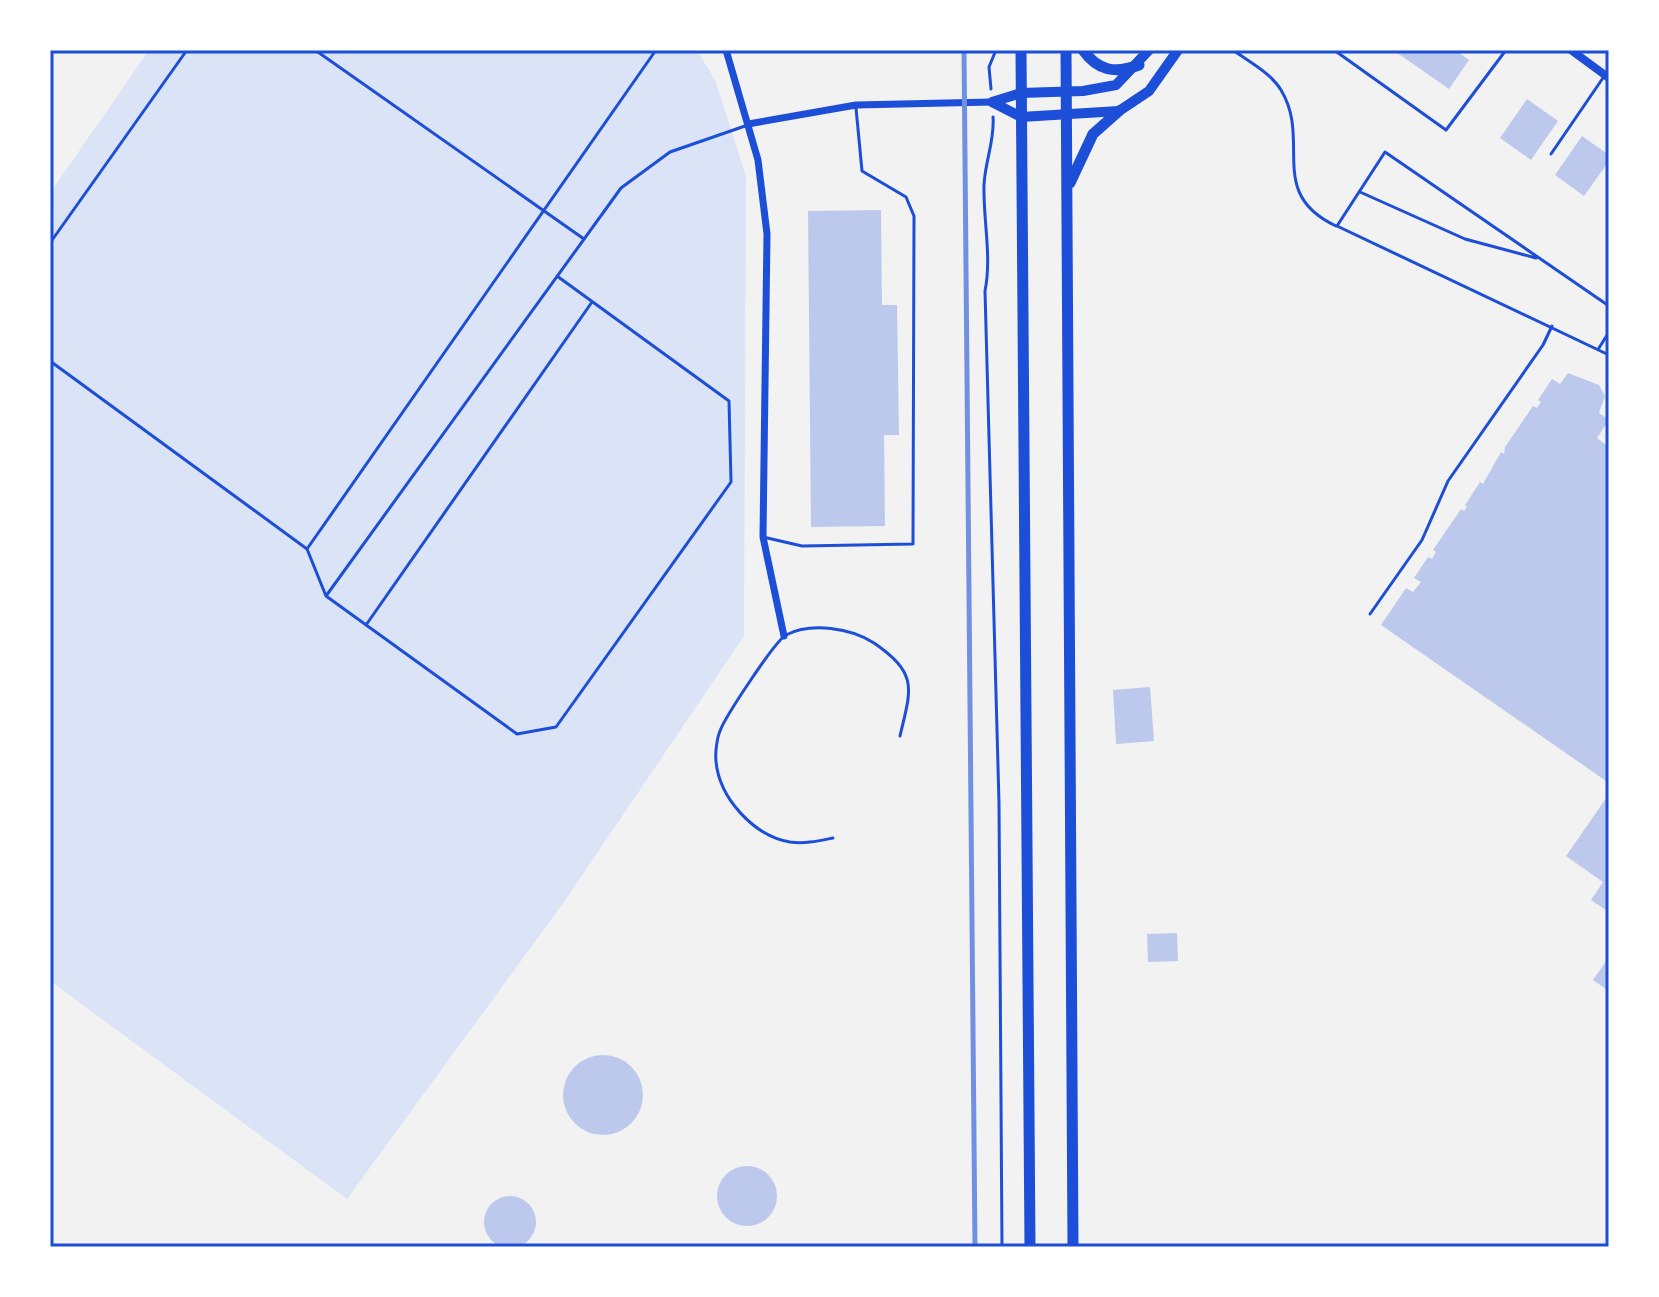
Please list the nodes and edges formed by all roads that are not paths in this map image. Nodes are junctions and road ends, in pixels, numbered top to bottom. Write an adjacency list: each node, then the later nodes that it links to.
1 (187, 50): 30 (lane)
2 (315, 50): 27 (lane)
3 (656, 50): 27 (lane)
4 (726, 50): 23 (street)
5 (1021, 50): 17 (main road)
6 (1066, 50): 16 (main road)
7 (1083, 50): 14 (main road)
8 (1149, 50): 14 (main road)
9 (1178, 50): 20 (main road)
10 (1233, 50): 28 (lane)
11 (1334, 50): 12 (lane)
12 (1506, 50)
13 (1571, 50): 15 (street)
14 (1139, 65): 16 (main road)
15 (1607, 77): 24 (lane)
16 (1067, 92): 17 (main road); 21 (main road)
17 (1021, 93): 18 (main road); 22 (main road)
18 (992, 102): 19 (street); 22 (main road)
19 (856, 105): 23 (street); 40 (lane)
20 (1119, 111): 21 (main road); 25 (main road)
21 (1068, 114): 22 (main road); 25 (main road)
22 (1021, 117): 48 (main road)
23 (748, 124): 29 (lane); 40 (street)
24 (1551, 154)
25 (1067, 191): 49 (main road)
26 (1359, 192): 28 (lane); 31 (lane); 31 (lane)
27 (545, 211): 29 (lane); 41 (lane)
28 (1337, 226): 35 (lane)
29 (584, 239): 32 (lane)
30 (50, 243)
31 (1540, 259): 34 (lane)
32 (557, 276): 33 (lane); 42 (lane)
33 (592, 302): 44 (lane); 44 (lane)
34 (1609, 306)
35 (1552, 326): 37 (lane); 43 (lane)
36 (1609, 332): 37 (lane)
37 (1599, 348): 38 (lane)
38 (1608, 353)
39 (50, 361): 41 (lane)
40 (763, 537): 45 (street)
41 (307, 549): 42 (lane)
42 (326, 596): 44 (lane)
43 (1370, 614)
44 (366, 625)
45 (784, 636): 46 (lane); 47 (lane)
46 (900, 736)
47 (833, 838)
48 (1030, 1247)
49 (1073, 1247)

